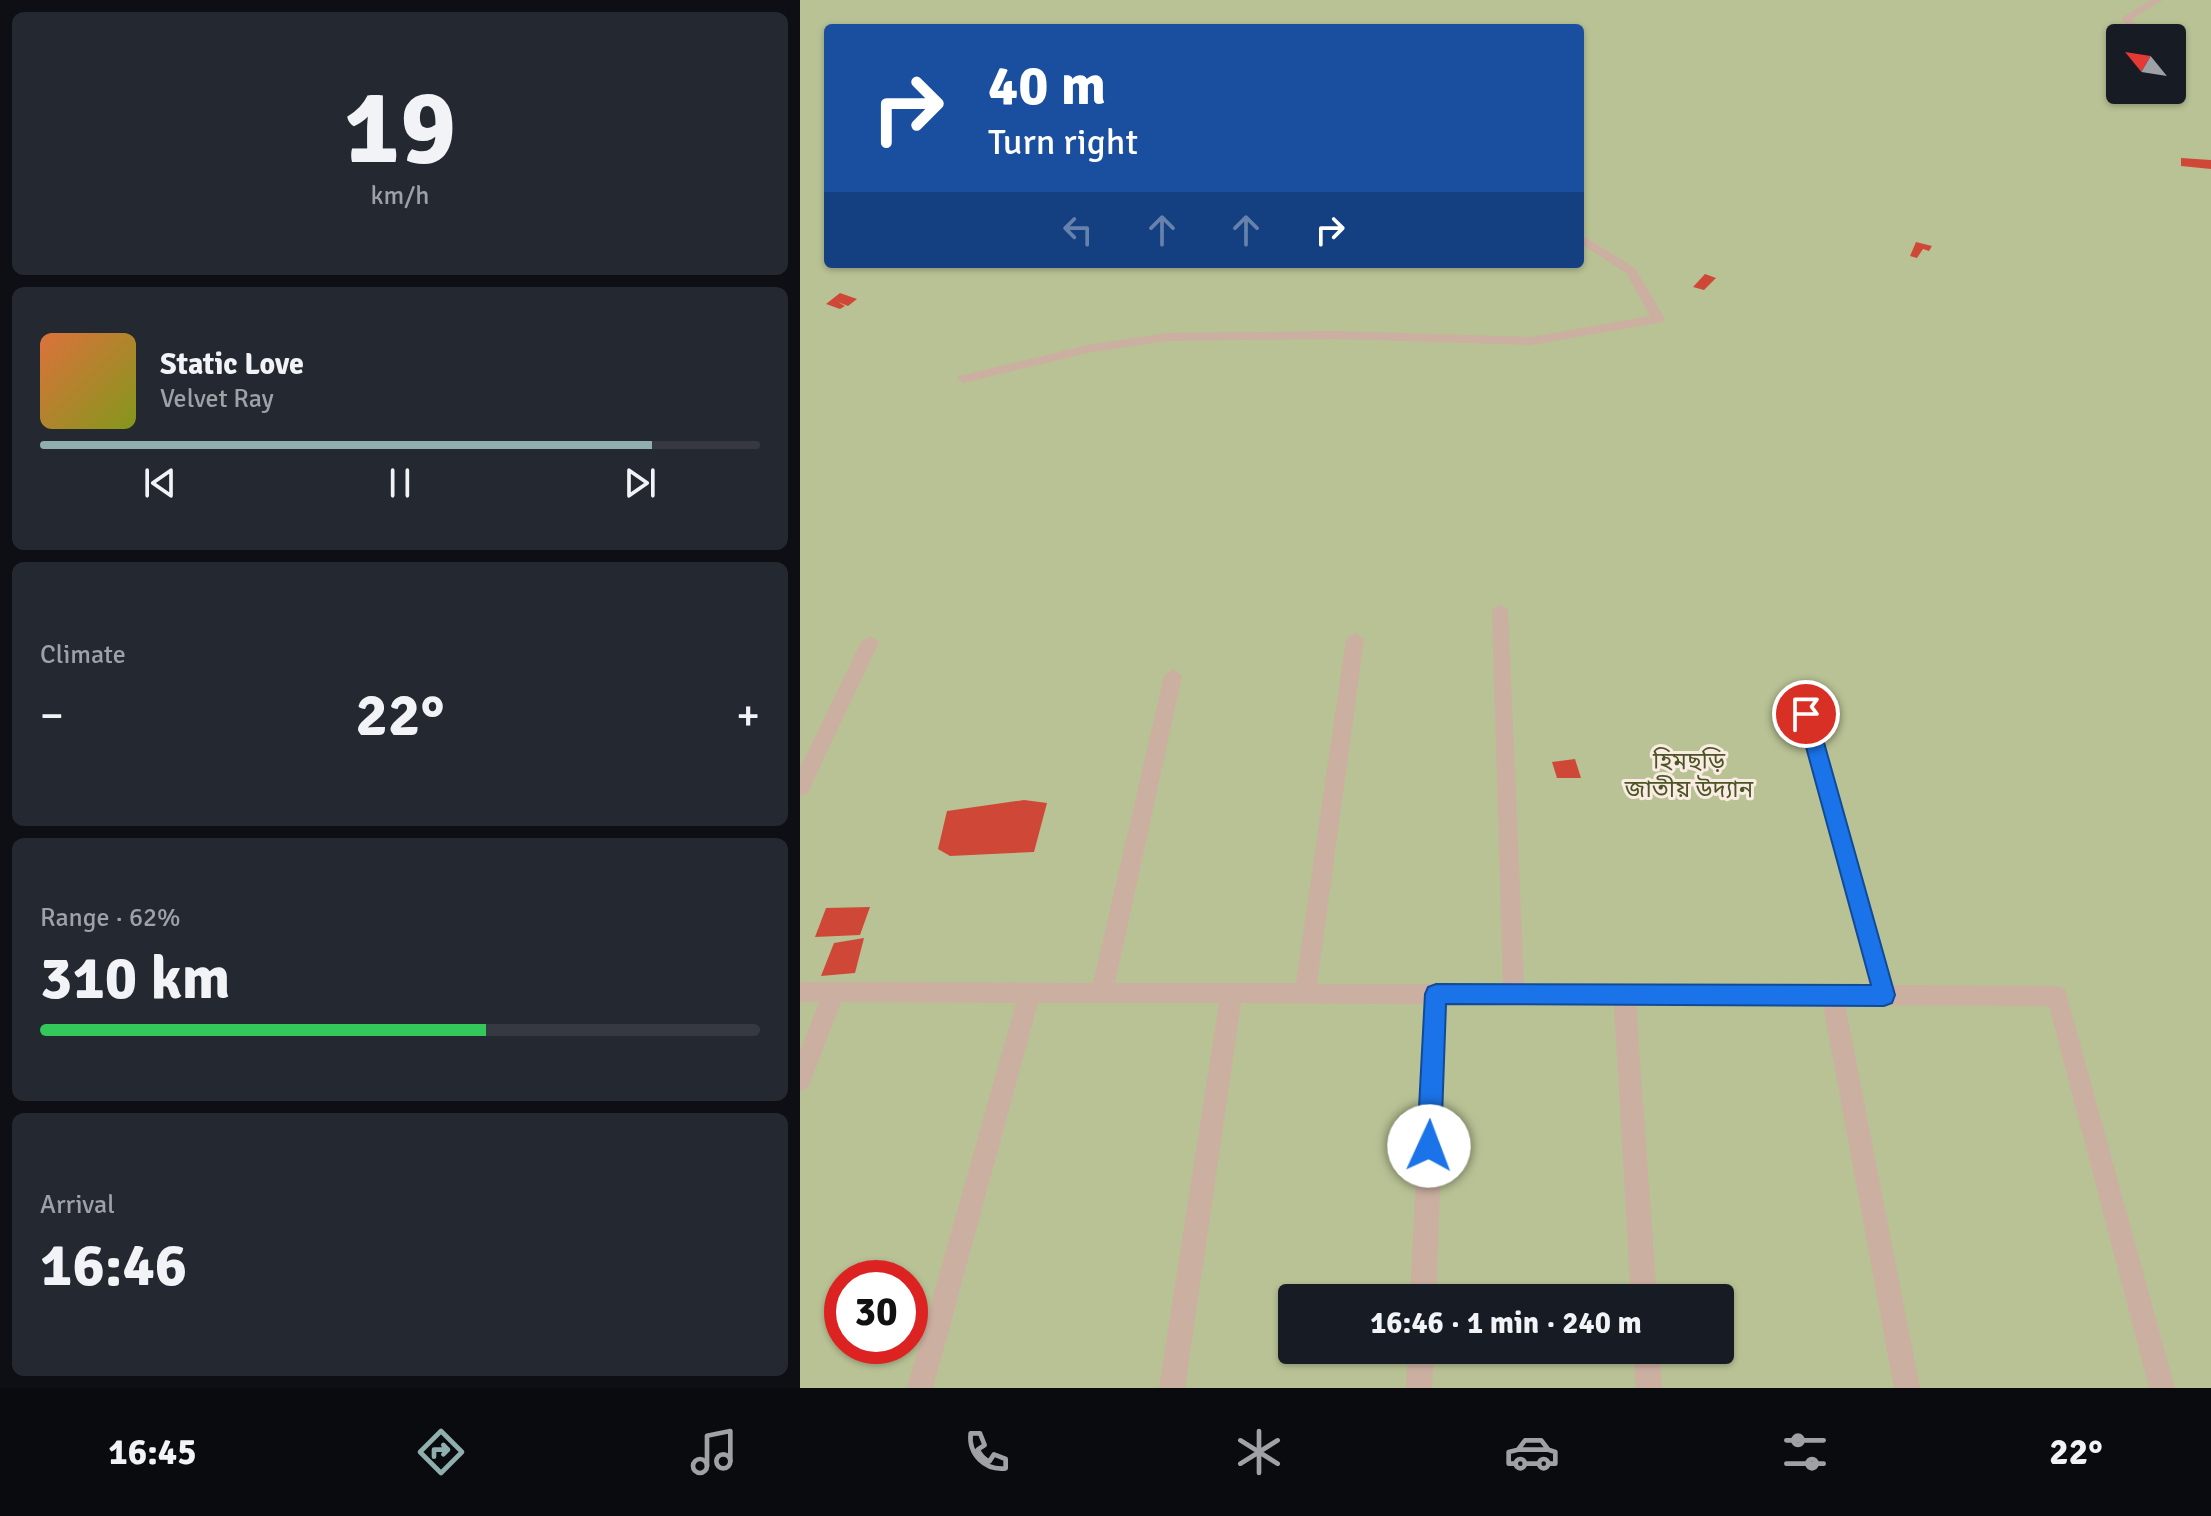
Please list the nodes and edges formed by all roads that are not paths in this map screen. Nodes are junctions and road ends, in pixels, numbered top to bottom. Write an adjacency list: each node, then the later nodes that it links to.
1 (2158, 0): 2 (street)
2 (2131, 24)
3 (1584, 241): 4 (street)
4 (964, 379)
5 (1500, 610): 18 (street)
6 (1355, 639): 16 (street)
7 (870, 642): 10 (street)
8 (1173, 676): 14 (street)
9 (1806, 714): 21 (street)
10 (800, 788)
11 (800, 992): 12 (street)
12 (834, 992): 13 (street); 22 (street)
13 (1030, 993): 14 (street); 27 (street)
14 (1102, 993): 15 (street)
15 (1232, 993): 16 (street); 28 (street)
16 (1305, 994): 17 (street)
17 (1436, 994): 18 (street); 23 (street)
18 (1514, 994): 19 (street)
19 (1624, 995): 20 (street); 24 (street)
20 (1832, 995): 21 (street); 31 (street)
21 (1884, 995): 32 (street)
22 (800, 1080)
23 (1424, 1284)
24 (1643, 1284)
25 (1420, 1364): 29 (street)
26 (1648, 1364): 30 (street)
27 (920, 1388)
28 (1172, 1388)
29 (1419, 1388)
30 (1649, 1388)
31 (1907, 1388)
32 (2162, 1388)

